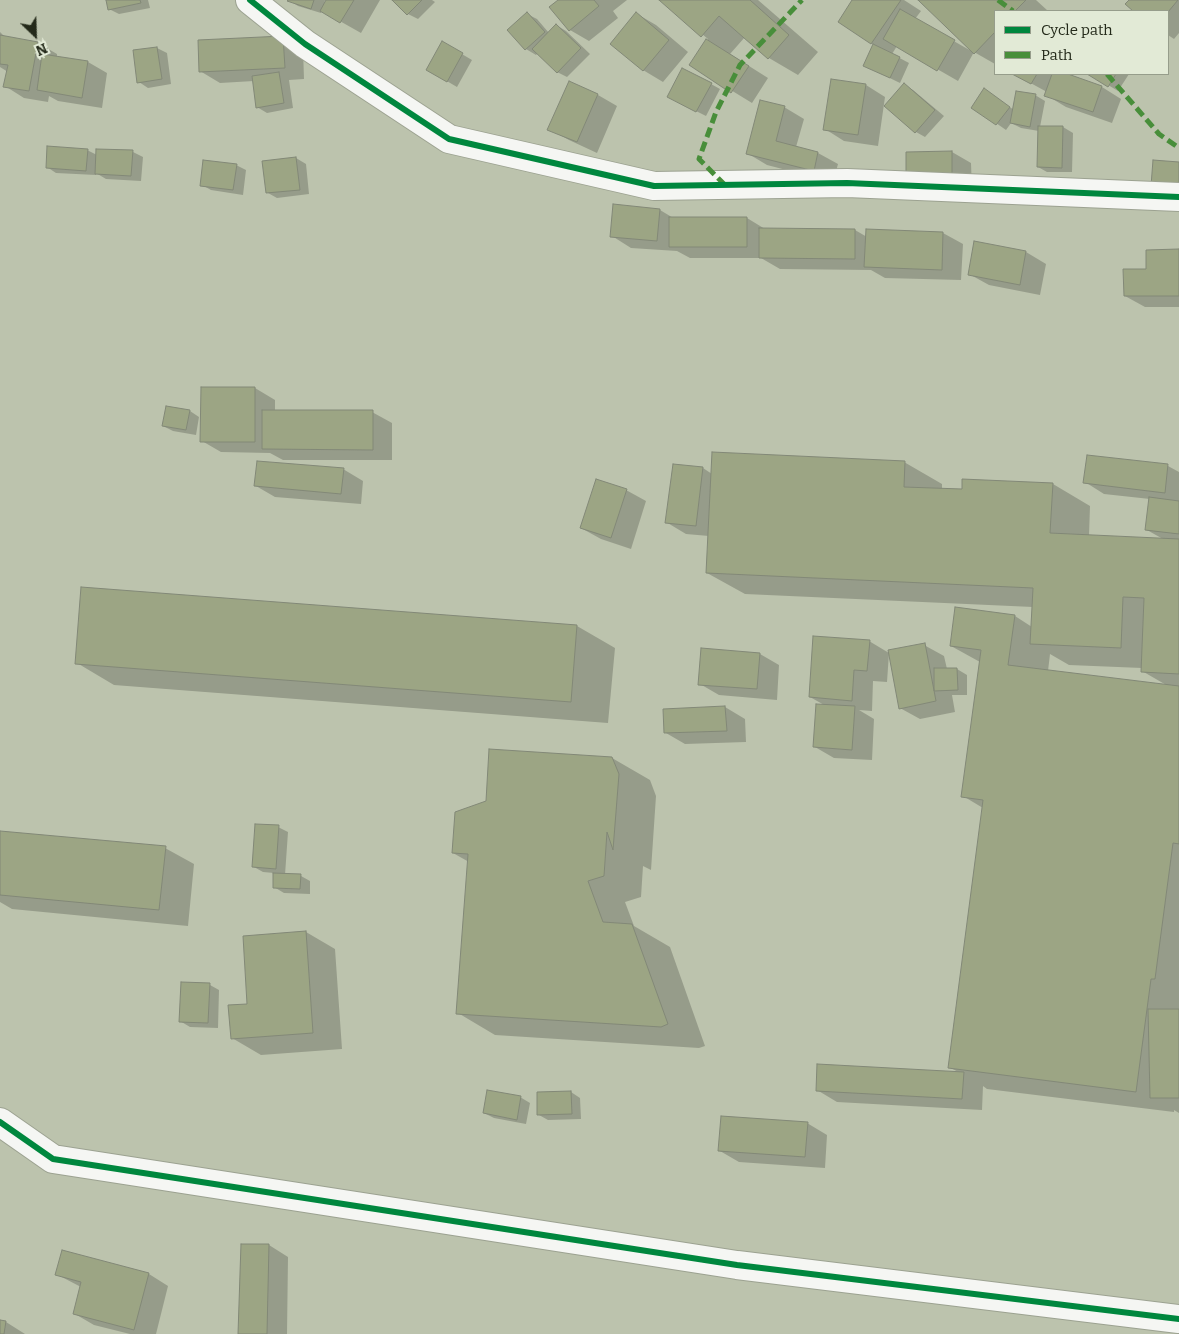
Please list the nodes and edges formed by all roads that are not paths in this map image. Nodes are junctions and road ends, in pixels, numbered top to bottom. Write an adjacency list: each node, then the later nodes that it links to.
1 (250, 0): 2 (street)
2 (1179, 197)
3 (0, 1122): 4 (street)
4 (1179, 1318)

